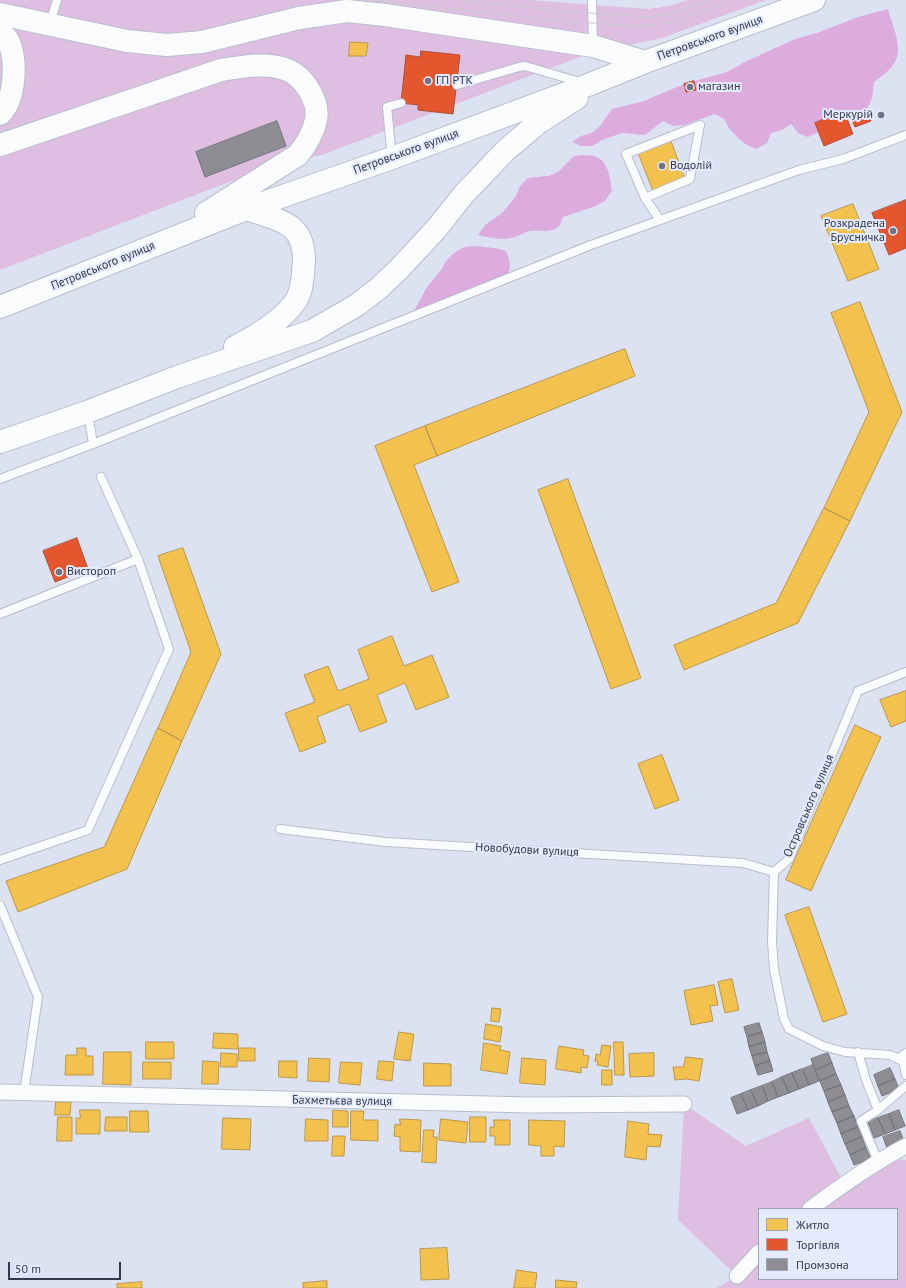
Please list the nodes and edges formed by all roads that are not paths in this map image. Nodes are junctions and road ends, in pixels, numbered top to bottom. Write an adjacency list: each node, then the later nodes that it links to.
1 (58, 0): 5 (lane)
2 (592, 0): 7 (lane)
3 (814, 0): 8 (main road, Петровського вулиця)
4 (0, 14): 5 (main road)
5 (50, 24): 7 (main road)
6 (0, 31): 12 (main road)
7 (593, 46): 8 (main road)
8 (645, 62): 9 (main road, Петровського вулиця); 21 (main road)
9 (588, 84): 10 (lane); 15 (main road, Петровського вулиця)
10 (456, 85)
11 (401, 103): 15 (lane)
12 (0, 114)
13 (906, 135): 18 (lane)
14 (0, 145): 19 (main road)
15 (392, 158): 17 (main road, Петровського вулиця)
16 (645, 198): 16 (lane); 18 (lane)
17 (246, 209): 19 (main road, Петровського вулиця); 21 (main road)
18 (660, 220): 24 (lane)
19 (148, 248): 20 (main road, Петровського вулиця)
20 (4, 306)
21 (177, 377): 22 (main road)
22 (88, 412): 23 (main road); 24 (lane)
23 (0, 442)
24 (92, 444): 26 (lane)
25 (101, 477): 27 (lane)
26 (0, 479)
27 (138, 559): 28 (lane); 31 (lane)
28 (0, 614)
29 (906, 672): 32 (lane, Островського вулиця)
30 (280, 829): 32 (lane, Новобудови вулиця)
31 (0, 860)
32 (774, 872): 34 (lane)
33 (0, 905): 40 (lane)
34 (858, 1052): 36 (lane); 42 (lane)
35 (906, 1053): 36 (lane)
36 (898, 1059): 37 (lane)
37 (906, 1076)
38 (906, 1086): 42 (lane)
39 (0, 1092): 40 (street, Бахметьєва вулиця)
40 (24, 1093): 41 (street, Бахметьєва вулиця)
41 (684, 1104)
42 (878, 1110): 44 (lane)
43 (906, 1146): 44 (street)
44 (878, 1161): 45 (street)
45 (811, 1208)
46 (758, 1253): 47 (street)
47 (737, 1276)

